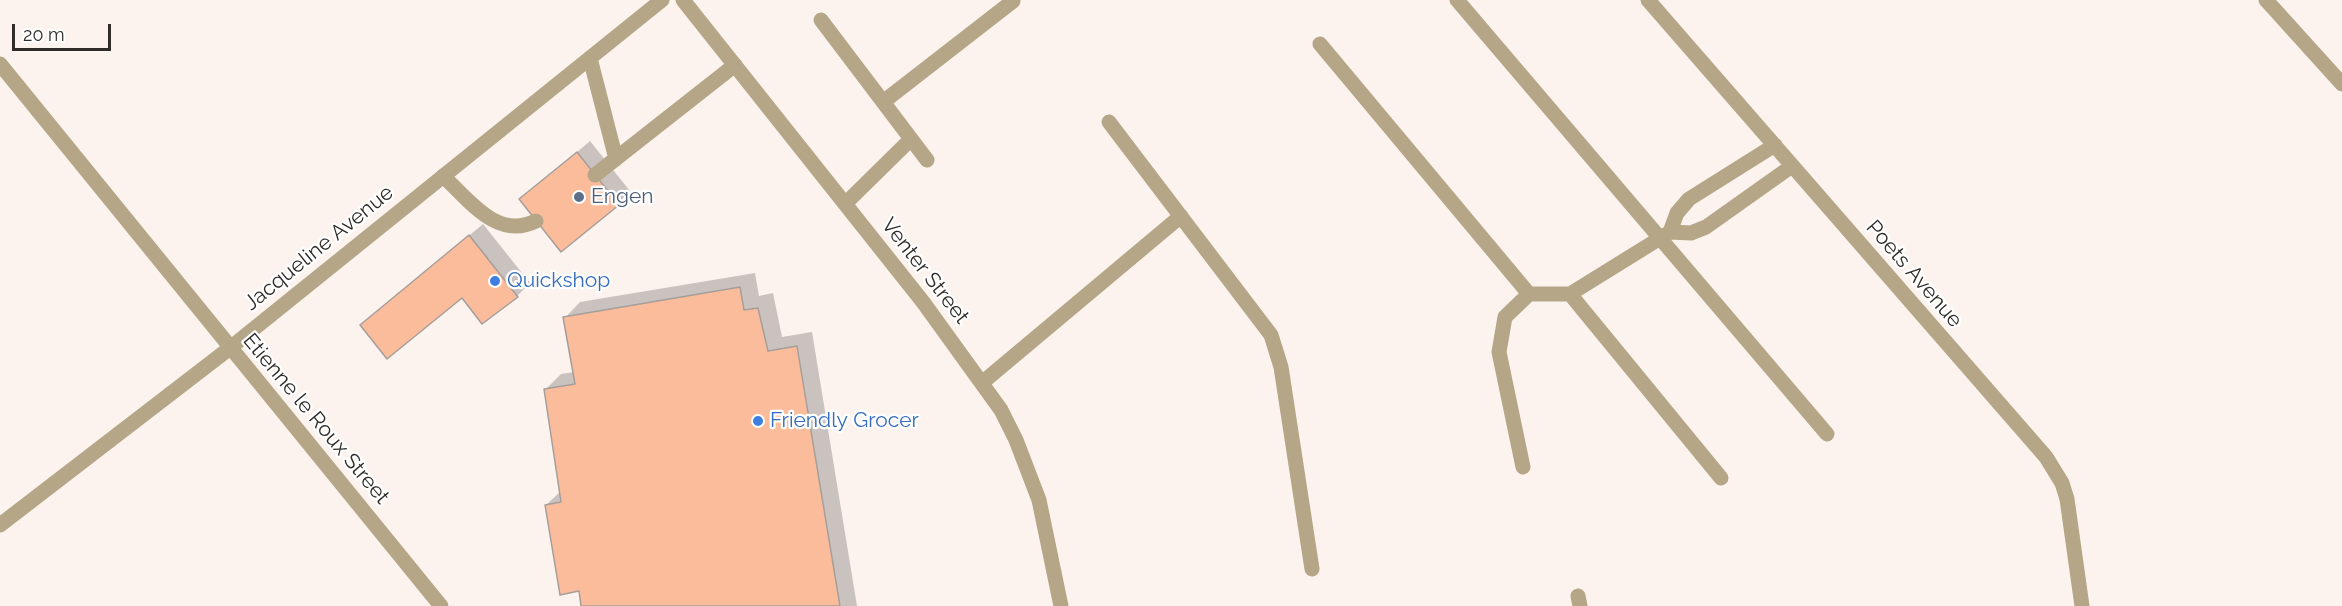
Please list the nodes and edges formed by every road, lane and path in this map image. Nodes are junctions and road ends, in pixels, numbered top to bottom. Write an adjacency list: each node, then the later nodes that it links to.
1 (662, 0): 9 (street, Jacqueline Avenue)
2 (683, 0): 11 (street, Venter Street)
3 (1456, 0): 25 (street)
4 (1648, 0): 16 (street, Poets Avenue)
5 (2266, 0): 12 (street)
6 (1013, 1): 13 (street)
7 (821, 20): 13 (street)
8 (1320, 44): 26 (street)
9 (590, 58): 17 (street); 21 (street, Jacqueline Avenue)
10 (0, 64): 28 (street, Etienne le Roux Street)
11 (735, 65): 17 (street); 22 (street, Venter Street)
12 (2342, 84)
13 (883, 102): 15 (street)
14 (1109, 122): 23 (street)
15 (911, 139): 18 (street); 22 (street)
16 (1775, 145): 19 (street, Poets Avenue); 25 (street)
17 (616, 159): 20 (street)
18 (927, 160)
19 (1792, 166): 25 (street); 37 (street, Poets Avenue)
20 (595, 175)
21 (442, 176): 24 (street); 28 (street, Jacqueline Avenue)
22 (845, 204): 29 (street, Venter Street)
23 (1181, 216): 29 (street); 34 (street)
24 (536, 221)
25 (1665, 235): 27 (street); 30 (street)
26 (1529, 294): 27 (street); 31 (street)
27 (1570, 294): 32 (street)
28 (230, 348): 33 (street, Jacqueline Avenue); 35 (street, Etienne le Roux Street)
29 (983, 382): 36 (street, Venter Street)
30 (1827, 434)
31 (1523, 467)
32 (1721, 478)
33 (0, 525)
34 (1312, 569)
35 (441, 606)
36 (1061, 606)
37 (2082, 606)

